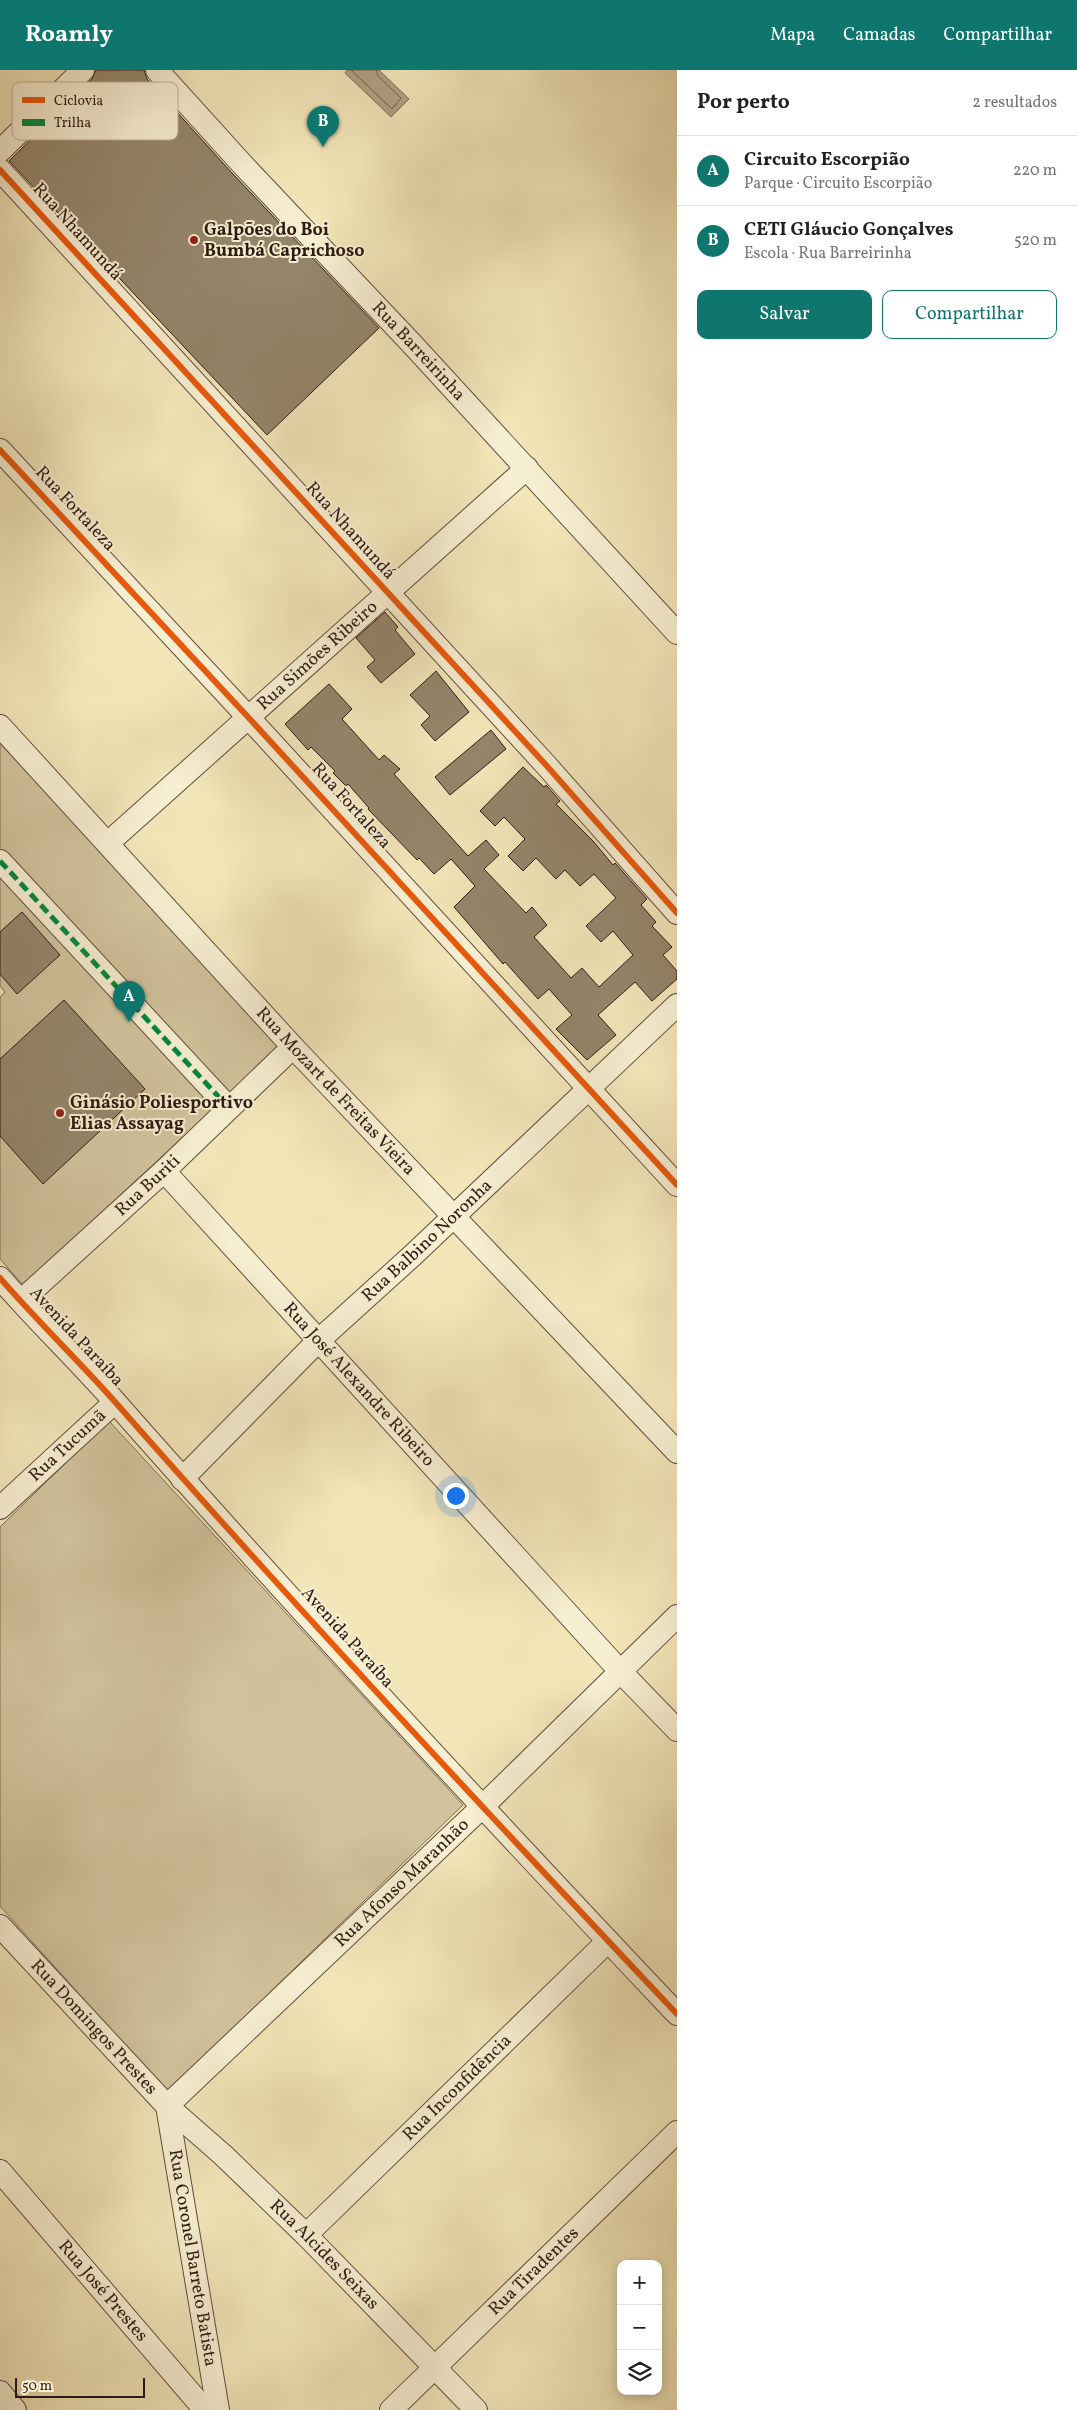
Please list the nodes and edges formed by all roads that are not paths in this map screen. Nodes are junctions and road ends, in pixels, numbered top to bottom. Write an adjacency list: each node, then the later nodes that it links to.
1 (83, 70): 3 (street)
2 (157, 70): 4 (street, Rua Barreirinha)
3 (71, 82)
4 (168, 82)
5 (178, 93): 10 (street, Rua Barreirinha)
6 (12, 139): 7 (street)
7 (0, 151)
8 (0, 170): 11 (street, Rua Nhamundá)
9 (0, 450): 13 (street, Rua Fortaleza)
10 (527, 468): 11 (street, Rua Simões Ribeiro); 12 (street, Rua Barreirinha)
11 (387, 594): 13 (street, Rua Simões Ribeiro); 17 (street, Rua Nhamundá)
12 (677, 633)
13 (248, 717): 15 (street, Rua Simões Ribeiro); 20 (street, Rua Fortaleza)
14 (0, 726): 15 (street, Rua Mozart de Freitas Vieira)
15 (108, 843): 19 (street, Rua Mozart de Freitas Vieira)
16 (0, 861): 21 (street)
17 (677, 913)
18 (677, 1005): 20 (street, Rua Balbino Noronha)
19 (293, 1047): 21 (street, Rua Buriti); 24 (street, Rua Mozart de Freitas Vieira)
20 (589, 1089): 23 (street, Rua Fortaleza); 24 (street, Rua Balbino Noronha)
21 (229, 1108): 22 (street, Rua Buriti)
22 (164, 1171): 26 (street, Rua Buriti); 27 (street, Rua José Alexandre Ribeiro)
23 (677, 1185)
24 (453, 1217): 27 (street, Rua Balbino Noronha); 29 (street, Rua Mozart de Freitas Vieira)
25 (1, 1283): 26 (street, Avenida Paraíba)
26 (22, 1300): 28 (street, Avenida Paraíba)
27 (318, 1341): 30 (street, Rua Balbino Noronha); 33 (street, Rua José Alexandre Ribeiro)
28 (115, 1402): 30 (street, Avenida Paraíba); 31 (street, Rua Tucumã)
29 (677, 1452)
30 (182, 1479): 35 (street, Avenida Paraíba)
31 (0, 1508)
32 (677, 1616): 33 (street, Rua Afonso Maranhão)
33 (620, 1671): 34 (street, Rua José Alexandre Ribeiro); 35 (street, Rua Afonso Maranhão)
34 (677, 1730)
35 (482, 1808): 37 (street, Avenida Paraíba); 39 (street, Rua Afonso Maranhão)
36 (0, 1926): 39 (street, Rua Domingos Prestes)
37 (608, 1941): 38 (street, Avenida Paraíba); 42 (street, Rua Inconfidência)
38 (677, 2014)
39 (167, 2106): 42 (street, Rua Alcides Seixas); 47 (street, Rua Coronel Barreto Batista)
40 (677, 2132): 43 (street, Rua Tiradentes)
41 (0, 2170): 46 (street, Rua José Prestes)
42 (306, 2235): 43 (street, Rua Alcides Seixas)
43 (434, 2368): 48 (street, Rua Tiradentes); 49 (street, Rua Alcides Seixas)
44 (0, 2392): 45 (street)
45 (15, 2410)
46 (205, 2410)
47 (218, 2410)
48 (390, 2410)
49 (476, 2410)

